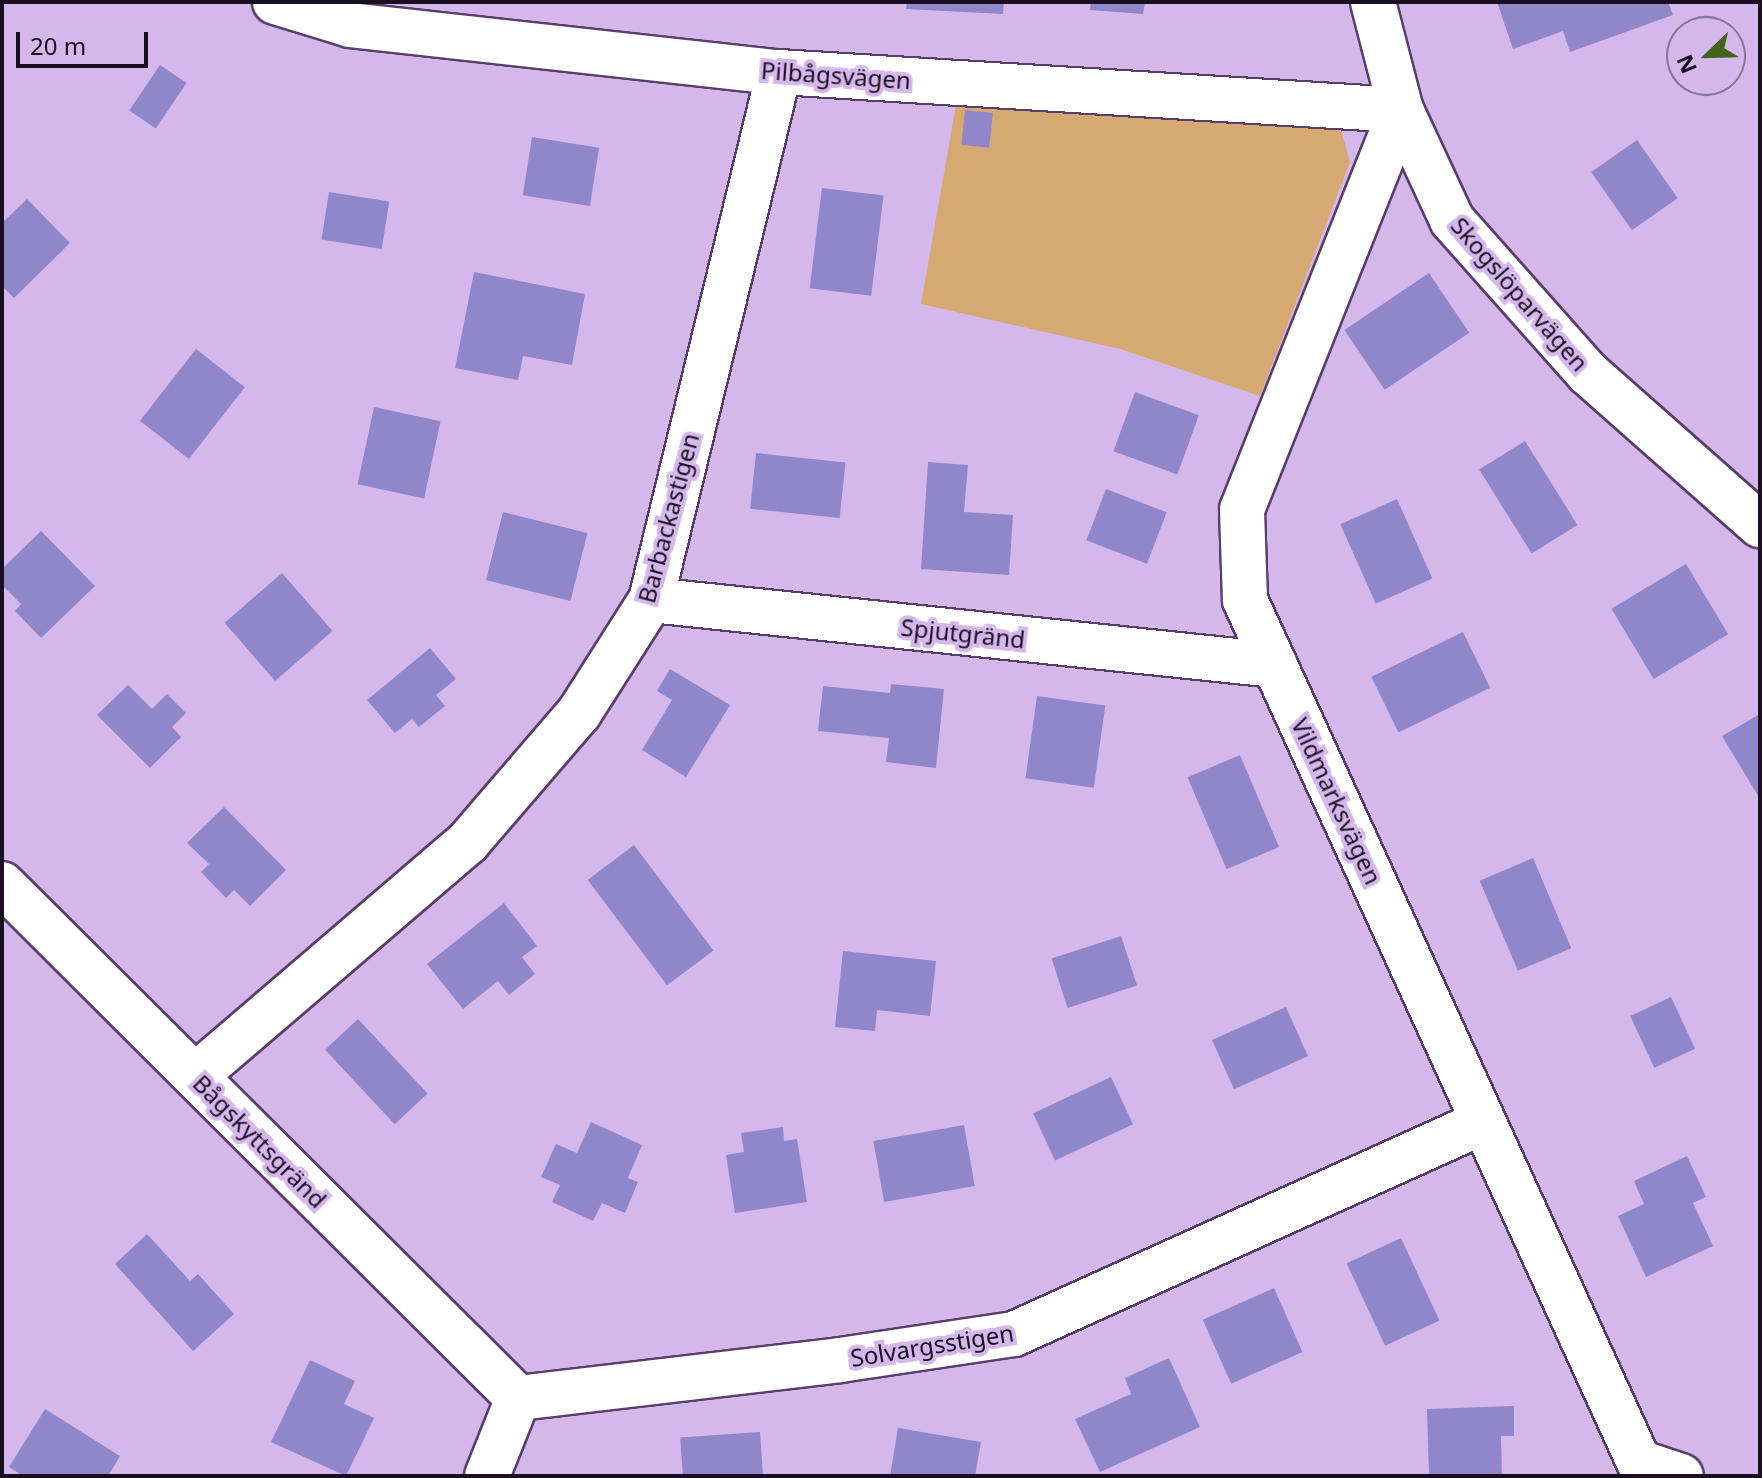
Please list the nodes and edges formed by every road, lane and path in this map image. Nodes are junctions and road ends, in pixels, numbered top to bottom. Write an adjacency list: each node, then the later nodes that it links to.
1 (275, 2): 3 (street, Pilbågsvägen)
2 (1373, 2): 4 (street, Skogslöparvägen)
3 (779, 72): 4 (street, Pilbågsvägen); 6 (street, Barbackastigen)
4 (1401, 110): 5 (street, Skogslöparvägen); 7 (street, Vildmarksvägen)
5 (1760, 525)
6 (651, 600): 7 (street, Spjutgränd); 9 (street, Barbackastigen)
7 (1275, 665): 10 (street, Vildmarksvägen)
8 (2, 884): 9 (street, Bågskyttsgränd)
9 (195, 1076): 11 (street, Bågskyttsgränd)
10 (1483, 1122): 11 (street, Solvargsstigen); 12 (street, Vildmarksvägen)
11 (518, 1398): 13 (street)
12 (1635, 1469): 14 (street)
13 (487, 1476)
14 (1681, 1476)

